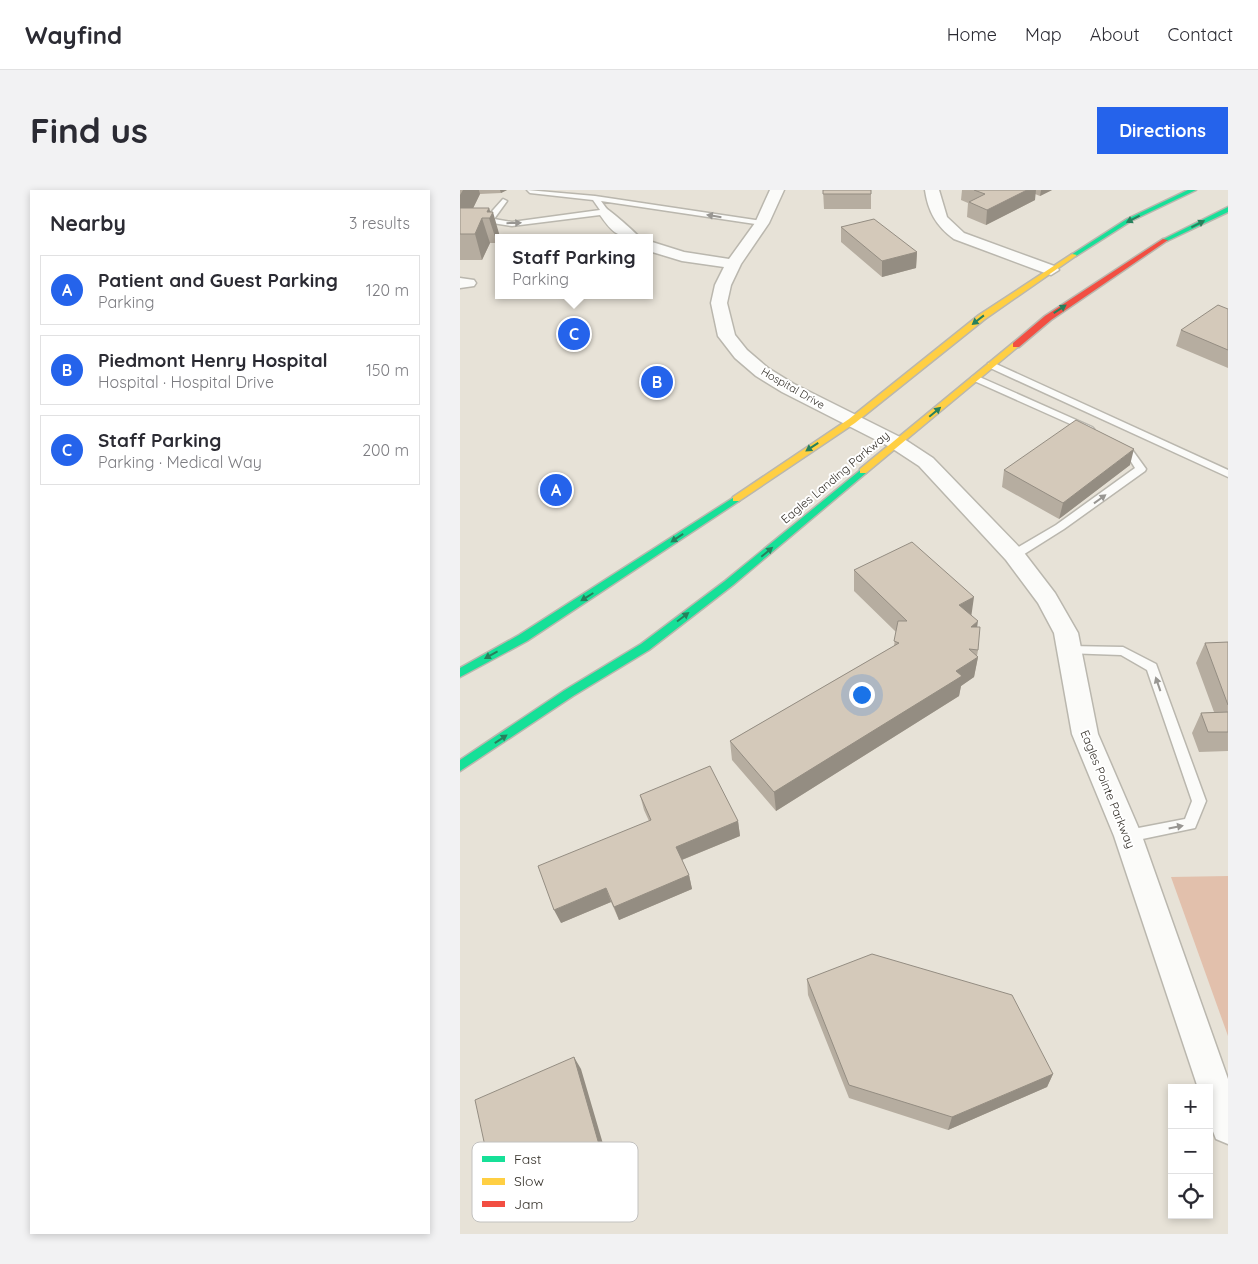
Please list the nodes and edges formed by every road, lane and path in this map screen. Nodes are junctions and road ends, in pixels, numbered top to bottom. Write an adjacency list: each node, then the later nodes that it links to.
1 (777, 190): 9 (street, Hospital Drive)
2 (932, 190): 13 (street)
3 (1193, 190): 13 (main road, one-way to 13)
4 (530, 191): 5 (lane)
5 (595, 198): 8 (lane); 9 (lane, one-way to 5)
6 (503, 201): 8 (lane, one-way to 8)
7 (1228, 209): 14 (main road, Eagles Landing Parkway, one-way to 7)
8 (605, 212): 10 (street)
9 (762, 223): 12 (street, Hospital Drive)
10 (628, 234)
11 (653, 247): 12 (street)
12 (733, 264): 16 (street, Hospital Drive)
13 (1052, 270): 16 (main road, one-way to 16)
14 (990, 365): 15 (main road, Eagles Landing Parkway); 20 (lane)
15 (975, 378): 17 (lane); 18 (main road, Eagles Landing Parkway, one-way to 15)
16 (852, 421): 18 (street, Hospital Drive); 23 (main road, one-way to 23)
17 (1096, 433)
18 (897, 443): 21 (street, Eagles Pointe Parkway); 24 (main road, Eagles Landing Parkway, one-way to 18)
19 (1114, 443): 21 (lane, one-way to 19)
20 (1228, 474)
21 (1014, 555): 22 (street, Eagles Pointe Parkway)
22 (1069, 650): 25 (street, Eagles Pointe Parkway); 25 (lane, one-way to 22)
23 (460, 673)
24 (460, 766)
25 (1128, 836): 26 (street, Eagles Pointe Parkway)
26 (1228, 1127)

